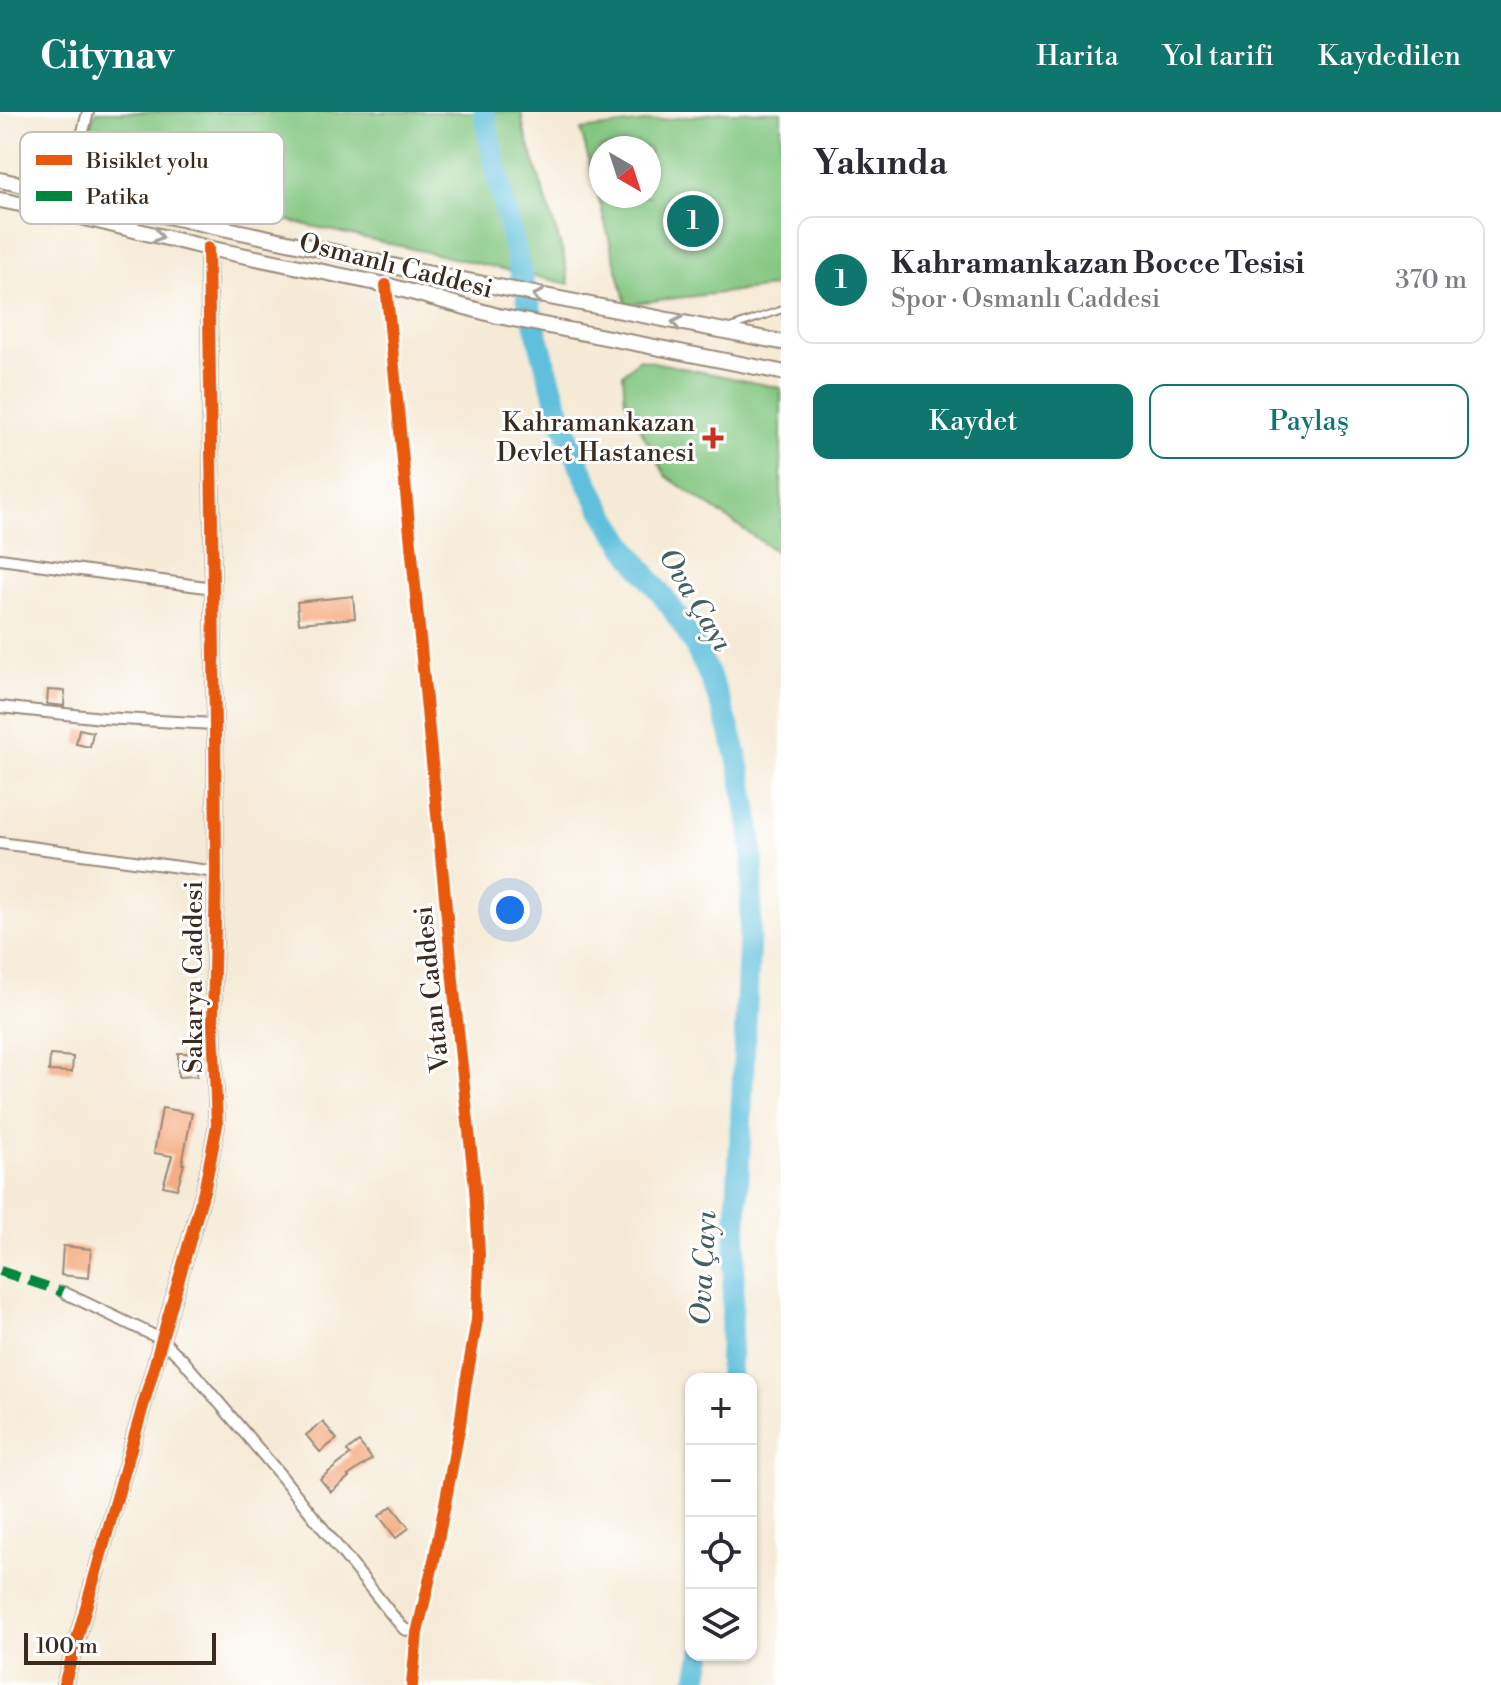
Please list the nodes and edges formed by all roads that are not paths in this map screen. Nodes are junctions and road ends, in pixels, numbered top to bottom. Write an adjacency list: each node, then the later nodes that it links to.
1 (88, 112): 2 (street)
2 (83, 132)
3 (0, 180): 4 (main road, Osmanlı Caddesi)
4 (20, 184)
5 (0, 200): 6 (main road, Osmanlı Caddesi, one-way to 6)
6 (20, 204)
7 (110, 224): 9 (main road, Osmanlı Caddesi, one-way to 9)
8 (205, 224): 12 (main road, Osmanlı Caddesi, one-way to 8)
9 (208, 248): 10 (main road, Osmanlı Caddesi); 16 (main road, Sakarya Caddesi)
10 (386, 285): 14 (main road, Osmanlı Caddesi); 23 (street, Vatan Caddesi)
11 (781, 310): 12 (lane)
12 (721, 331): 13 (main road, Osmanlı Caddesi)
13 (781, 342)
14 (781, 372)
15 (0, 559): 16 (street)
16 (213, 588): 18 (main road, Sakarya Caddesi)
17 (0, 707): 18 (street)
18 (215, 724): 20 (main road, Sakarya Caddesi)
19 (0, 843): 20 (street)
20 (216, 872): 22 (main road, Sakarya Caddesi)
21 (63, 1292): 22 (street)
22 (161, 1339): 23 (street); 24 (main road, Sakarya Caddesi)
23 (417, 1633): 25 (street, Vatan Caddesi)
24 (64, 1685)
25 (412, 1685)

